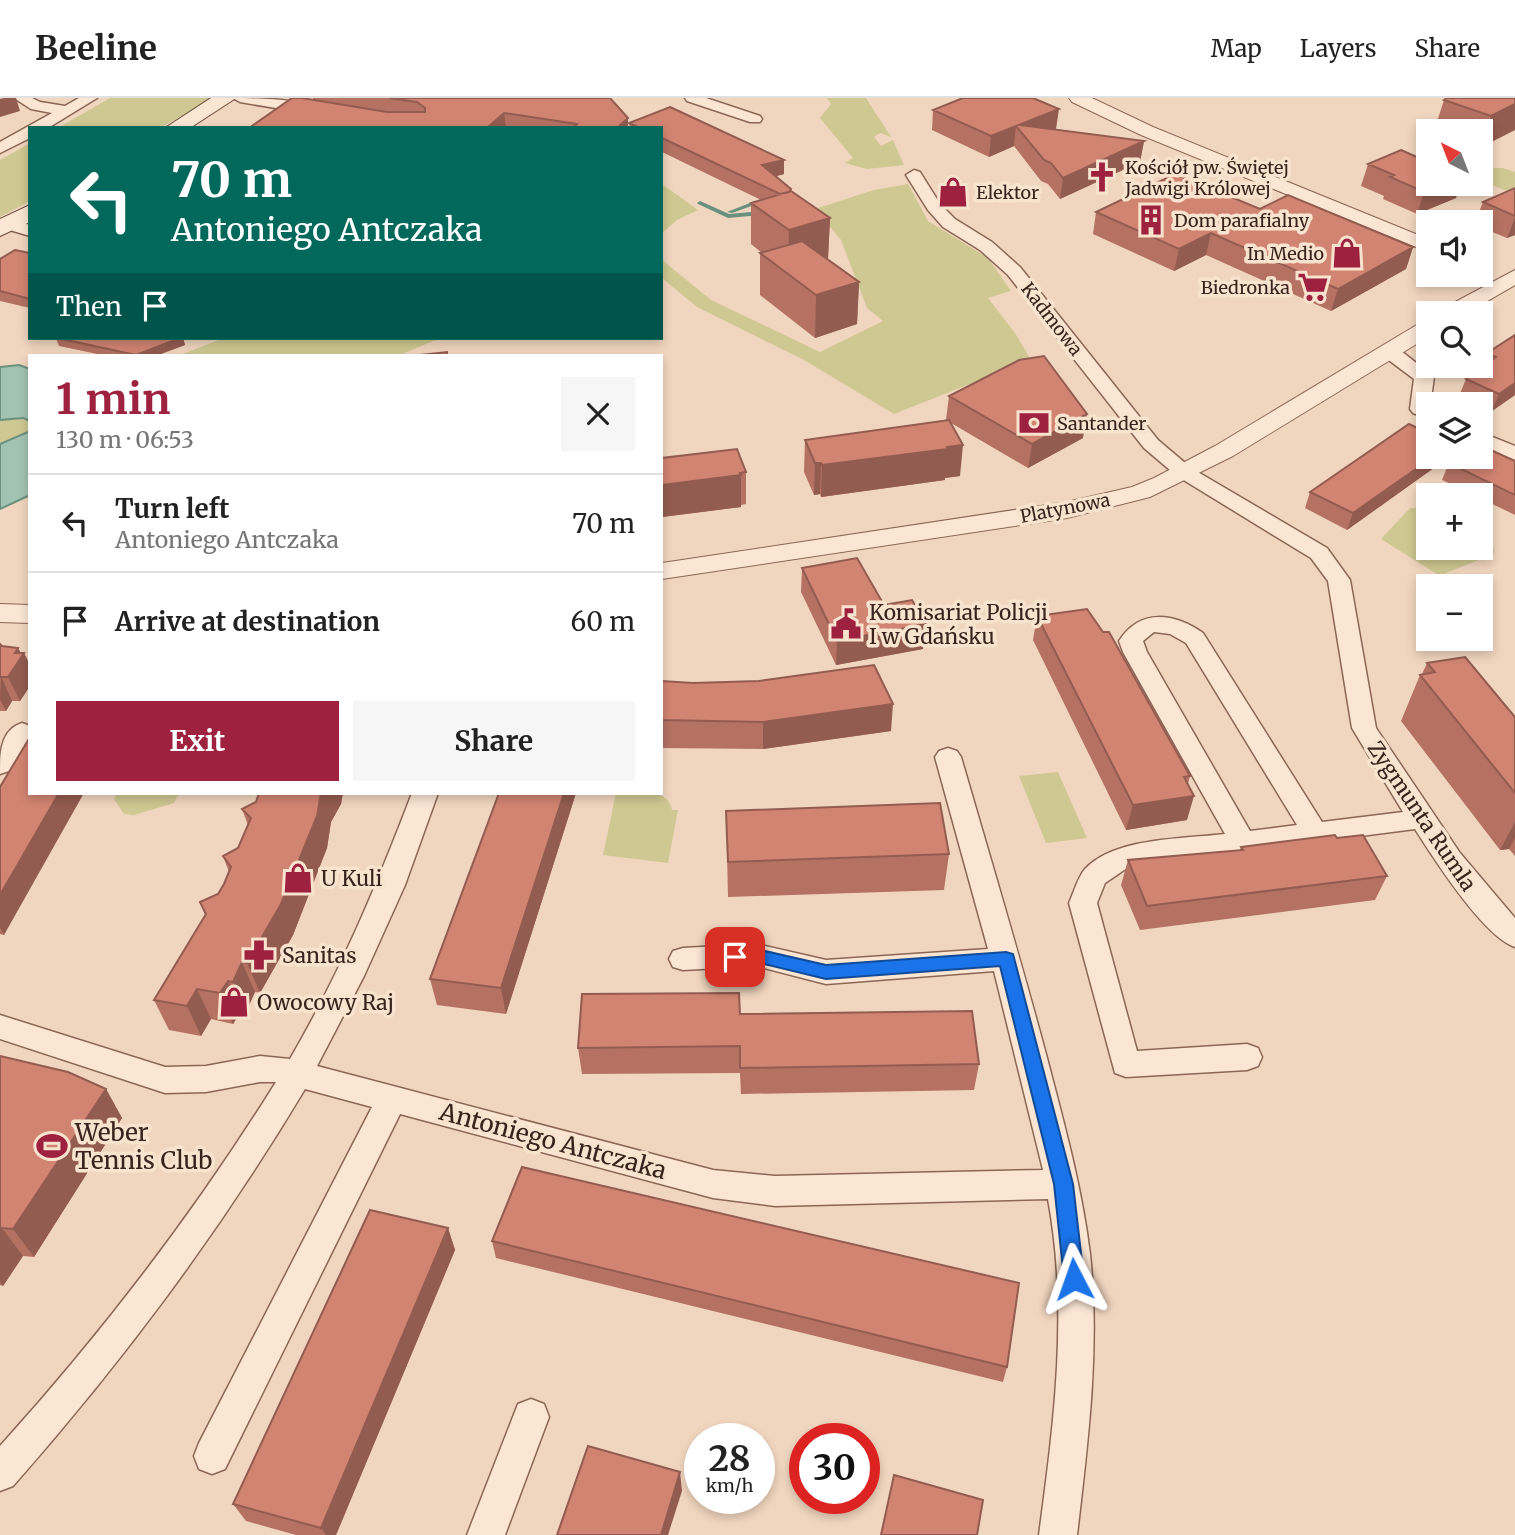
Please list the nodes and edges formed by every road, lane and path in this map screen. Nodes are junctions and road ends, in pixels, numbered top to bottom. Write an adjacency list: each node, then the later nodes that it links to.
1 (90, 98): 7 (street)
2 (226, 98): 11 (main road)
3 (240, 98): 8 (street)
4 (692, 98): 9 (street)
5 (1078, 98): 17 (street)
6 (23, 99): 7 (street)
7 (67, 111): 10 (street)
8 (334, 114)
9 (755, 119)
10 (41, 126)
11 (178, 126)
12 (28, 133): 13 (street)
13 (0, 148)
14 (914, 175): 26 (street, Kadmowa)
15 (28, 214): 16 (main road)
16 (13, 228)
17 (1416, 241)
18 (1493, 272): 19 (street)
19 (1513, 278): 20 (street)
20 (1473, 301)
21 (1416, 335): 22 (street, Platynowa)
22 (1390, 351): 23 (street); 26 (street, Platynowa)
23 (1422, 392)
24 (1493, 444): 25 (street)
25 (1515, 454)
26 (1184, 472): 27 (street, Platynowa); 34 (street, Zygmunta Rumla)
27 (663, 571)
28 (0, 612): 29 (street)
29 (28, 614)
30 (22, 732): 32 (street)
31 (948, 757): 39 (street)
32 (0, 765)
33 (424, 795): 42 (street)
34 (1422, 819): 35 (street); 37 (street, Zygmunta Rumla)
35 (1315, 832): 36 (street); 36 (street)
36 (1243, 842): 41 (street)
37 (1515, 936)
38 (683, 959): 39 (street)
39 (1006, 959): 45 (street)
40 (0, 1027): 42 (street, Antoniego Antczaka)
41 (1247, 1057)
42 (298, 1074): 43 (street, Antoniego Antczaka); 48 (street)
43 (392, 1099): 44 (street, Antoniego Antczaka); 47 (street)
44 (713, 1184): 45 (street)
45 (1063, 1184): 50 (street)
46 (531, 1417): 49 (street)
47 (212, 1457)
48 (0, 1473)
49 (486, 1535)
50 (1058, 1535)

